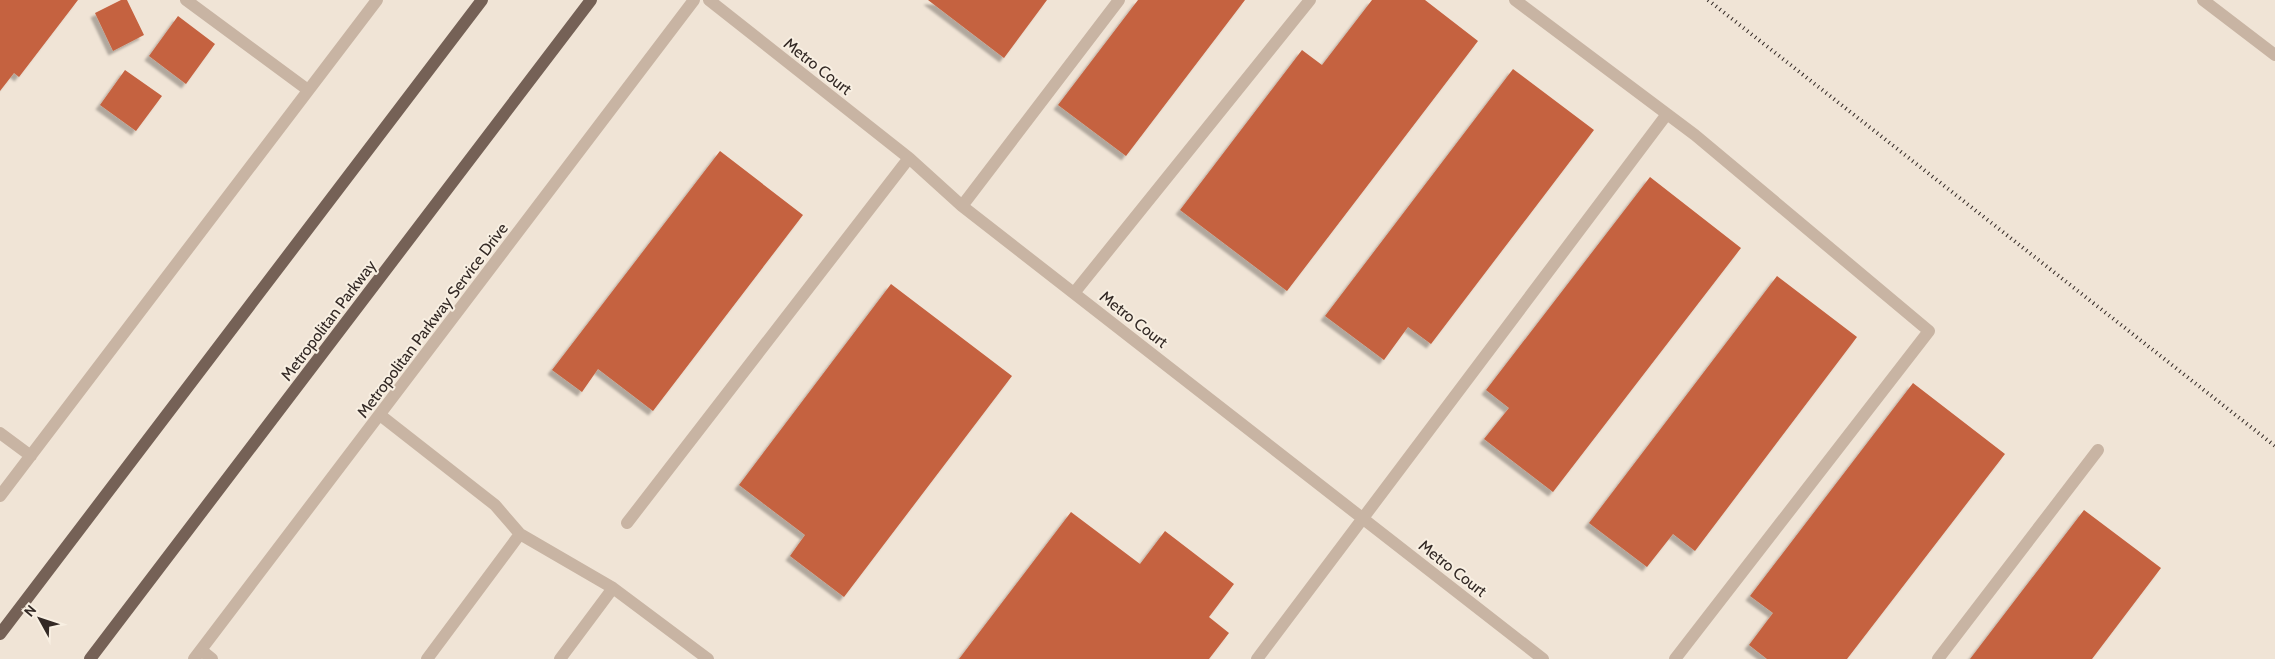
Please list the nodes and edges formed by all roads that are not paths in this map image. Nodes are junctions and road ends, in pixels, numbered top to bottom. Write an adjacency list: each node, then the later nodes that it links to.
1 (186, 0): 12 (street)
2 (377, 0): 12 (street)
3 (482, 0): 26 (main road)
4 (591, 0): 28 (main road, Metropolitan Parkway)
5 (694, 0): 17 (street, Metropolitan Parkway Service Drive)
6 (709, 0): 14 (street, Metro Court)
7 (1119, 0): 15 (street)
8 (1310, 0): 16 (street)
9 (1515, 0): 13 (street)
10 (2203, 0): 11 (street)
11 (2275, 55)
12 (308, 90): 20 (street)
13 (1667, 114): 22 (street); 35 (street)
14 (909, 158): 15 (street, Metro Court); 23 (street)
15 (962, 206): 16 (street, Metro Court)
16 (1074, 293): 22 (street, Metro Court)
17 (380, 415): 24 (street); 27 (street, Metropolitan Parkway Service Drive)
18 (0, 433): 20 (street)
19 (2098, 450): 36 (street)
20 (31, 456): 21 (street)
21 (0, 496)
22 (1363, 518): 33 (street); 34 (street, Metro Court)
23 (627, 523)
24 (520, 534): 25 (street); 30 (street)
25 (613, 588): 31 (street); 32 (street)
26 (0, 634)
27 (197, 655): 29 (street)
28 (90, 659)
29 (212, 659)
30 (427, 659)
31 (560, 659)
32 (708, 659)
33 (1257, 659)
34 (1543, 659)
35 (1675, 659)
36 (1938, 659)

